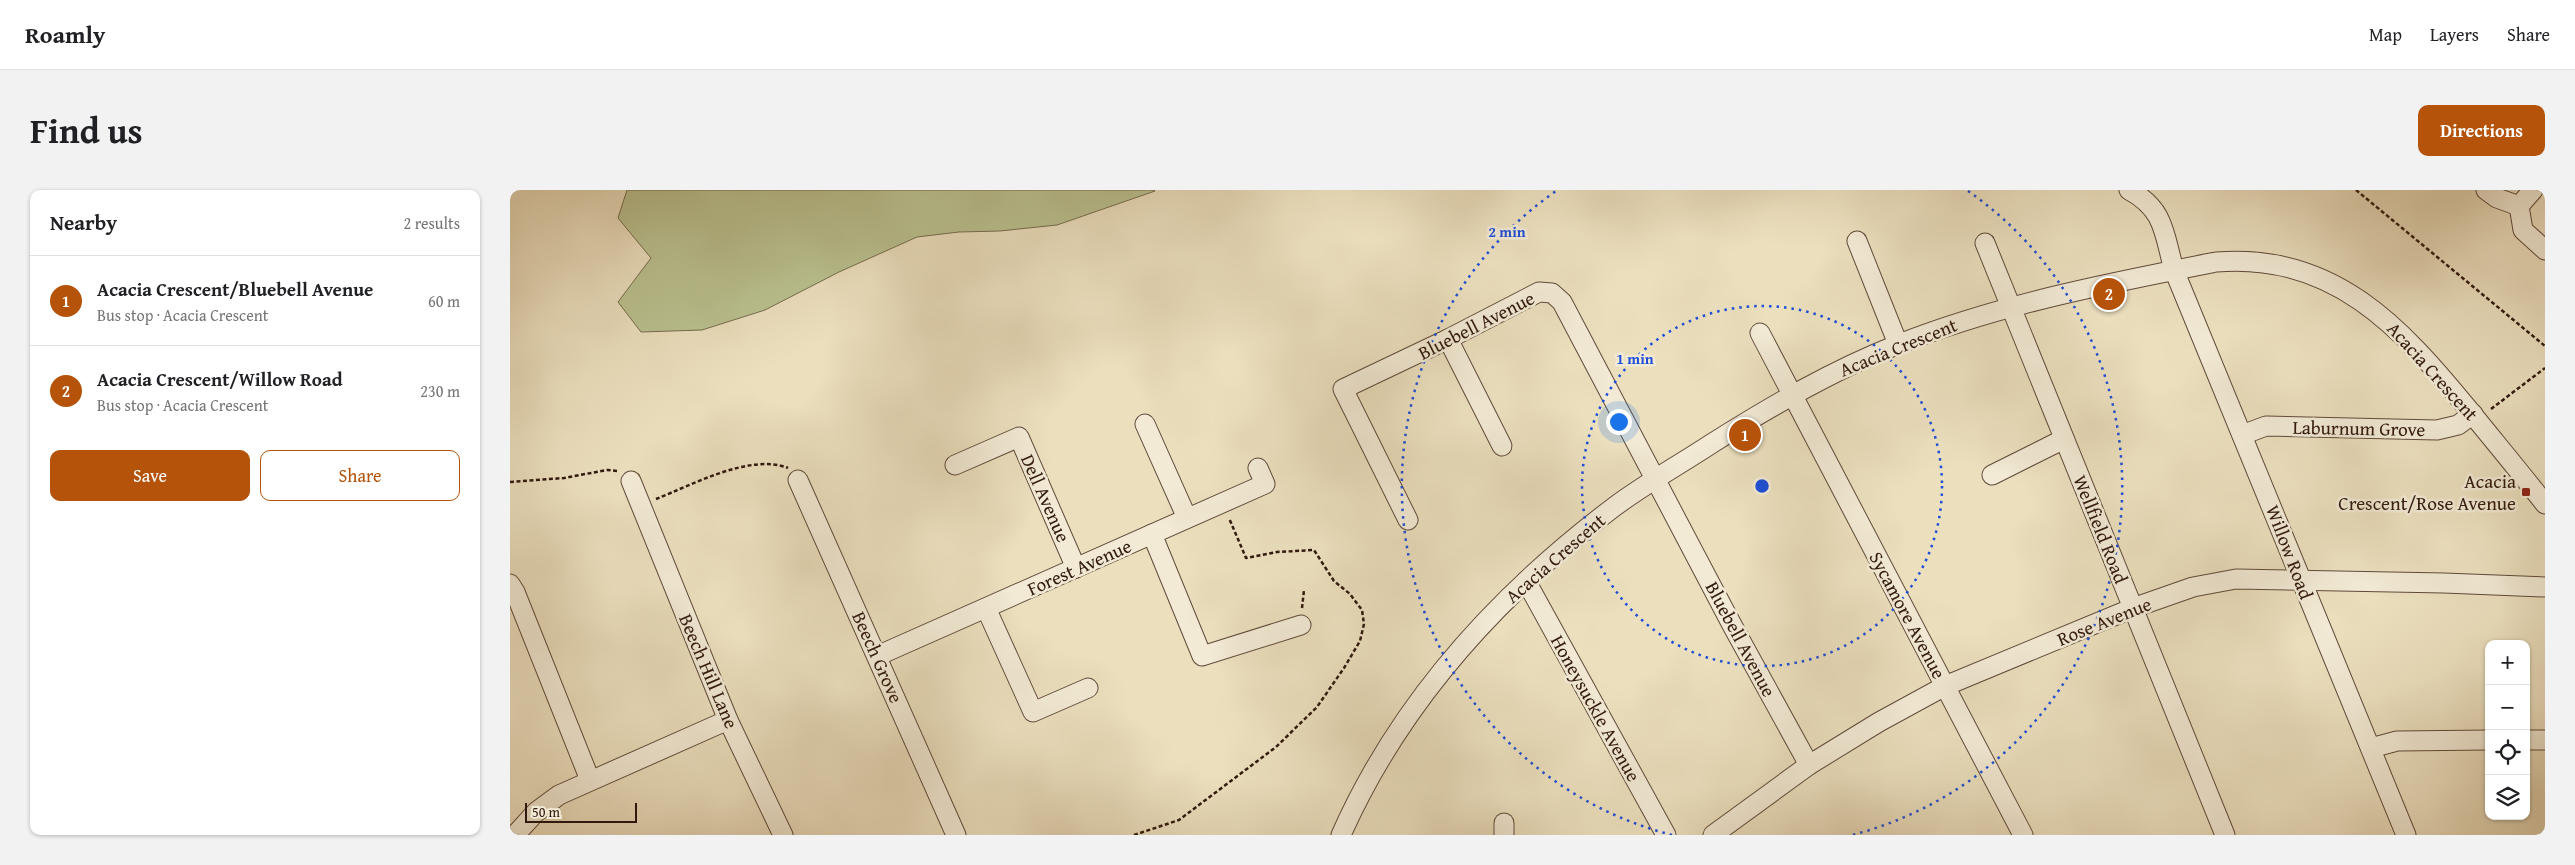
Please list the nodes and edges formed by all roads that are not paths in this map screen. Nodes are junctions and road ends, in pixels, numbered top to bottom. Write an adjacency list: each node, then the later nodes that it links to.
1 (2129, 190): 8 (street, Willow Road)
2 (2486, 190): 4 (street)
3 (2533, 190): 4 (street)
4 (2519, 206): 7 (street)
5 (1857, 241): 12 (street)
6 (1985, 243): 9 (street, Wellfield Road)
7 (2545, 250)
8 (2174, 270): 9 (street, Acacia Crescent); 14 (street, Acacia Crescent); 16 (street, Willow Road)
9 (2010, 306): 12 (street, Acacia Crescent); 17 (street, Wellfield Road)
10 (1760, 333): 13 (street, Sycamore Avenue)
11 (1448, 339): 18 (street); 22 (street, Bluebell Avenue); 27 (street, Bluebell Avenue)
12 (1898, 344): 13 (street, Acacia Crescent)
13 (1793, 396): 22 (street, Acacia Crescent); 38 (street, Sycamore Avenue)
14 (2475, 417): 16 (street, Laburnum Grove); 25 (street, Acacia Crescent)
15 (1144, 424): 26 (street)
16 (2242, 435): 30 (street, Willow Road)
17 (2064, 439): 21 (street); 35 (street, Wellfield Road)
18 (1502, 446)
19 (955, 465): 29 (street, Dell Avenue)
20 (1258, 468): 26 (street, Forest Avenue)
21 (1992, 476)
22 (1656, 479): 31 (street, Acacia Crescent); 45 (street, Bluebell Avenue)
23 (798, 480): 37 (street, Beech Grove)
24 (631, 481): 40 (street, Beech Hill Lane)
25 (2545, 504)
26 (1187, 518): 28 (street, Forest Avenue)
27 (1408, 520)
28 (1152, 534): 29 (street, Forest Avenue); 36 (street)
29 (1076, 568): 34 (street, Forest Avenue)
30 (2300, 580): 33 (street, Rose Avenue); 35 (street, Rose Avenue); 44 (street, Willow Road)
31 (1526, 581): 50 (street, Acacia Crescent); 51 (street, Honeysuckle Avenue)
32 (510, 584): 46 (street)
33 (2545, 588)
34 (986, 608): 37 (street, Forest Avenue); 39 (street)
35 (2133, 608): 38 (street, Rose Avenue); 54 (street, Wellfield Road)
36 (1301, 625)
37 (878, 656): 49 (street, Beech Grove)
38 (1945, 686): 45 (street, Rose Avenue); 53 (street, Sycamore Avenue)
39 (1088, 688)
40 (728, 720): 46 (street); 48 (street, Beech Hill Lane)
41 (2485, 740): 44 (street)
42 (2530, 740): 43 (street)
43 (2545, 740)
44 (2371, 748): 55 (street, Willow Road)
45 (1809, 765): 52 (street, Rose Avenue)
46 (590, 780): 47 (street)
47 (515, 835)
48 (783, 835)
49 (956, 835)
50 (1341, 835)
51 (1666, 835)
52 (1713, 835)
53 (2023, 835)
54 (2225, 835)
55 (2406, 835)

